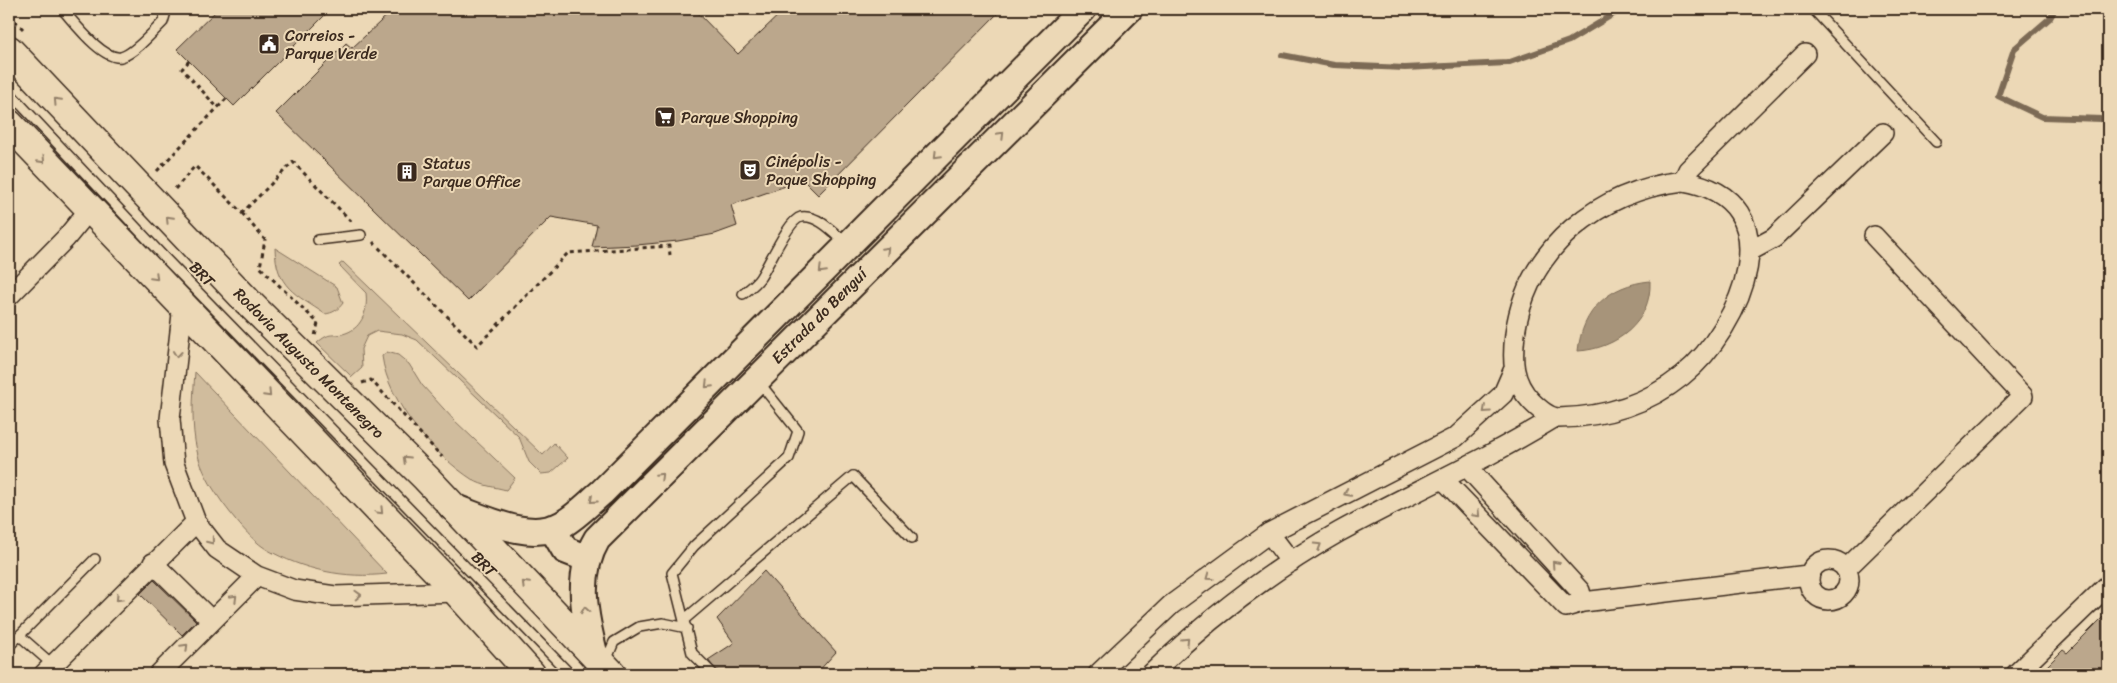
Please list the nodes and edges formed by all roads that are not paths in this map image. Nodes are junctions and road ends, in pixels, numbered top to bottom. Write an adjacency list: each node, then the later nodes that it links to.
1 (62, 9): 2 (lane)
2 (162, 9)
3 (1083, 9): 7 (street, Estrada do Benguí)
4 (1129, 9): 9 (street, Estrada do Benguí)
5 (1812, 9): 13 (lane)
6 (9, 50): 30 (main road, Rodovia Augusto Montenegro, one-way to 6)
7 (1039, 54): 9 (street); 19 (street, Estrada do Benguí, one-way to 19)
8 (1805, 54): 14 (street)
9 (1061, 74): 25 (street, Estrada do Benguí, one-way to 9)
10 (9, 92): 53 (lane, BRT)
11 (9, 124): 15 (main road, one-way to 15)
12 (1883, 133): 20 (street)
13 (1936, 142)
14 (1683, 181): 20 (street); 24 (street)
15 (89, 210): 22 (street); 23 (main road, one-way to 23)
16 (1874, 236): 42 (street)
17 (365, 237): 18 (lane)
18 (318, 240)
19 (848, 244): 21 (lane); 32 (street, Estrada do Benguí, one-way to 32)
20 (1750, 251): 26 (street)
21 (743, 294)
22 (9, 296)
23 (183, 305): 31 (street, one-way to 31); 46 (main road, one-way to 46)
24 (1513, 371): 26 (street); 29 (street, one-way to 29)
25 (756, 379): 39 (street, Estrada do Benguí, one-way to 25); 49 (lane)
26 (1554, 418): 27 (street)
27 (1467, 467): 28 (street); 36 (street)
28 (1443, 479): 34 (street); 37 (street, one-way to 37)
29 (1319, 507): 33 (street); 34 (street)
30 (452, 508): 32 (street, Estrada do Benguí); 52 (main road, Rodovia Augusto Montenegro, one-way to 30)
31 (196, 522): 41 (street); 44 (street, one-way to 44)
32 (552, 528): 39 (street)
33 (1269, 533): 40 (street); 60 (street, one-way to 60)
34 (1338, 533): 40 (street, one-way to 34)
35 (912, 538): 49 (lane)
36 (1535, 541): 37 (street); 47 (street, one-way to 36)
37 (1518, 556): 47 (street)
38 (95, 559): 50 (lane)
39 (588, 559): 52 (street, Estrada do Benguí, one-way to 39)
40 (1291, 562): 61 (street, one-way to 40)
41 (154, 563): 48 (street); 55 (street, one-way to 55)
42 (1846, 569): 43 (street); 43 (street)
43 (1808, 575): 47 (street)
44 (257, 576): 46 (street, one-way to 46); 48 (street, one-way to 44)
45 (2108, 585): 54 (street)
46 (457, 592): 57 (main road)
47 (1584, 602)
48 (212, 621): 56 (street, one-way to 48)
49 (686, 624): 52 (lane); 59 (lane)
50 (20, 636): 51 (lane); 55 (lane)
51 (9, 646)
52 (604, 666)
53 (567, 670): 58 (lane, BRT)
54 (2029, 670)
55 (53, 671)
56 (158, 674)
57 (530, 674)
58 (574, 674)
59 (714, 674)
60 (1098, 674)
61 (1151, 674)

